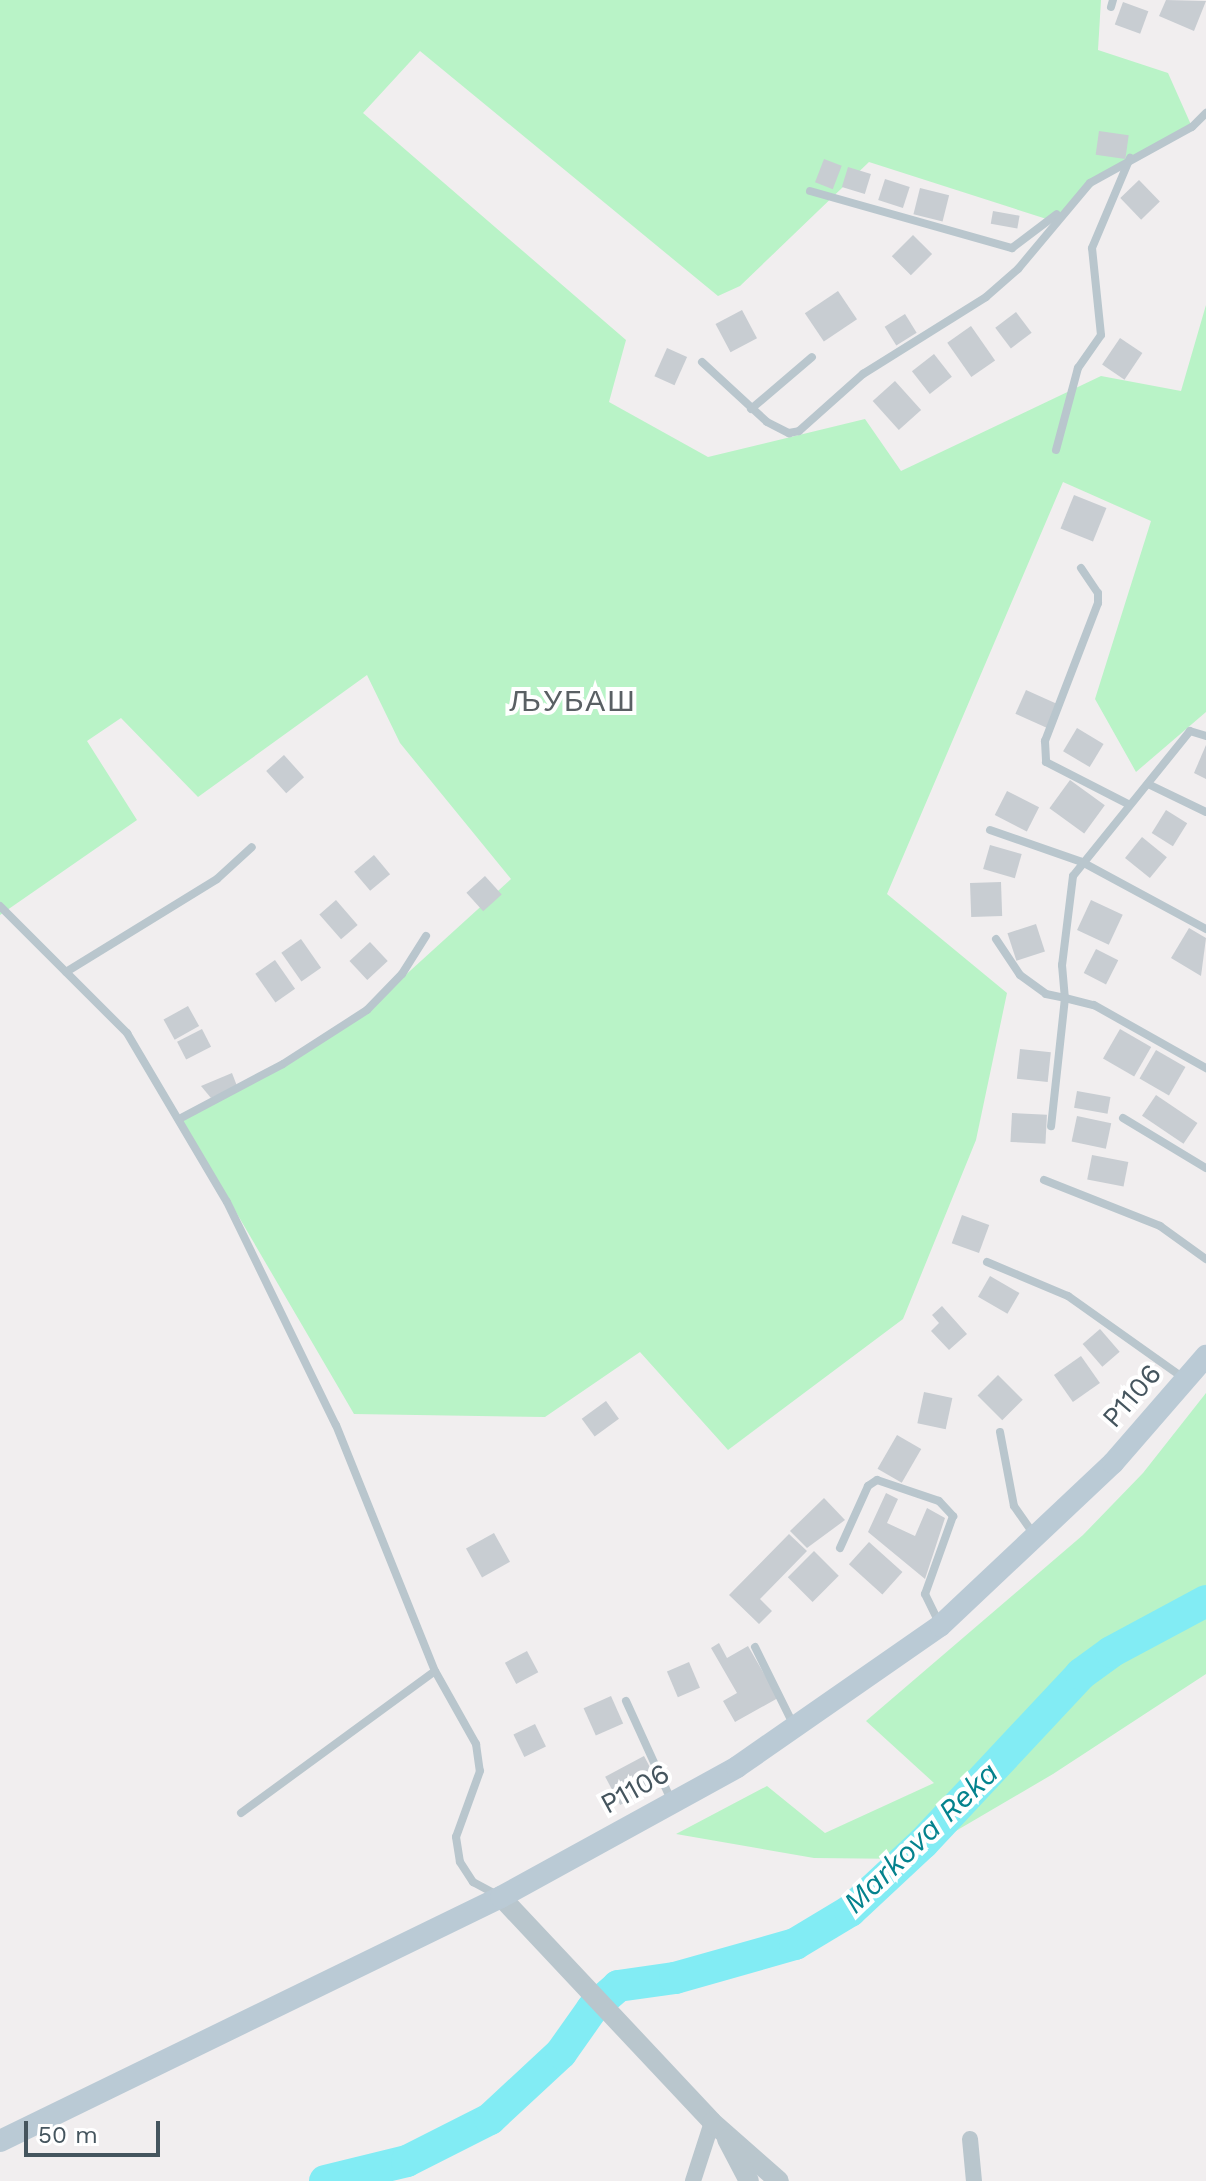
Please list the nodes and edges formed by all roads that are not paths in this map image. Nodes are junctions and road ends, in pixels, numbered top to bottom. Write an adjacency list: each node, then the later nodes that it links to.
1 (1206, 113): 2 (lane)
2 (1130, 158): 4 (lane); 8 (lane)
3 (810, 191): 4 (lane)
4 (1075, 199): 7 (lane)
5 (812, 357): 7 (lane)
6 (702, 362): 7 (lane)
7 (751, 409)
8 (1056, 450)
9 (1081, 568): 12 (lane)
10 (1206, 736): 11 (lane)
11 (1148, 784): 12 (lane); 13 (lane)
12 (1130, 805): 16 (lane)
13 (1206, 812)
14 (990, 830): 16 (lane)
15 (252, 847): 21 (lane)
16 (1082, 862): 18 (lane); 22 (lane)
17 (0, 906): 21 (lane)
18 (1206, 929)
19 (426, 936): 24 (lane)
20 (996, 939): 22 (lane)
21 (66, 972): 24 (lane)
22 (1065, 998): 23 (lane); 26 (lane)
23 (1206, 1068)
24 (181, 1118): 38 (lane)
25 (1123, 1118): 27 (lane)
26 (1051, 1126)
27 (1206, 1168)
28 (1044, 1180): 29 (lane)
29 (1206, 1259)
30 (987, 1262): 32 (lane)
31 (1206, 1356): 32 (main road, P1106)
32 (1186, 1379): 34 (main road, P1106)
33 (1000, 1432): 34 (lane)
34 (1036, 1539): 36 (main road, P1106)
35 (840, 1548): 36 (lane)
36 (940, 1626): 40 (main road, P1106)
37 (755, 1647): 40 (lane)
38 (435, 1671): 42 (lane); 43 (lane)
39 (626, 1701): 41 (lane)
40 (795, 1728): 41 (main road, P1106)
41 (672, 1803): 43 (main road, P1106)
42 (241, 1813)
43 (501, 1897): 44 (street); 45 (main road, P1106)
44 (718, 2127): 47 (street); 48 (street); 49 (street)
45 (5, 2134)
46 (970, 2139): 50 (street)
47 (693, 2181)
48 (749, 2181)
49 (779, 2181)
50 (974, 2181)

